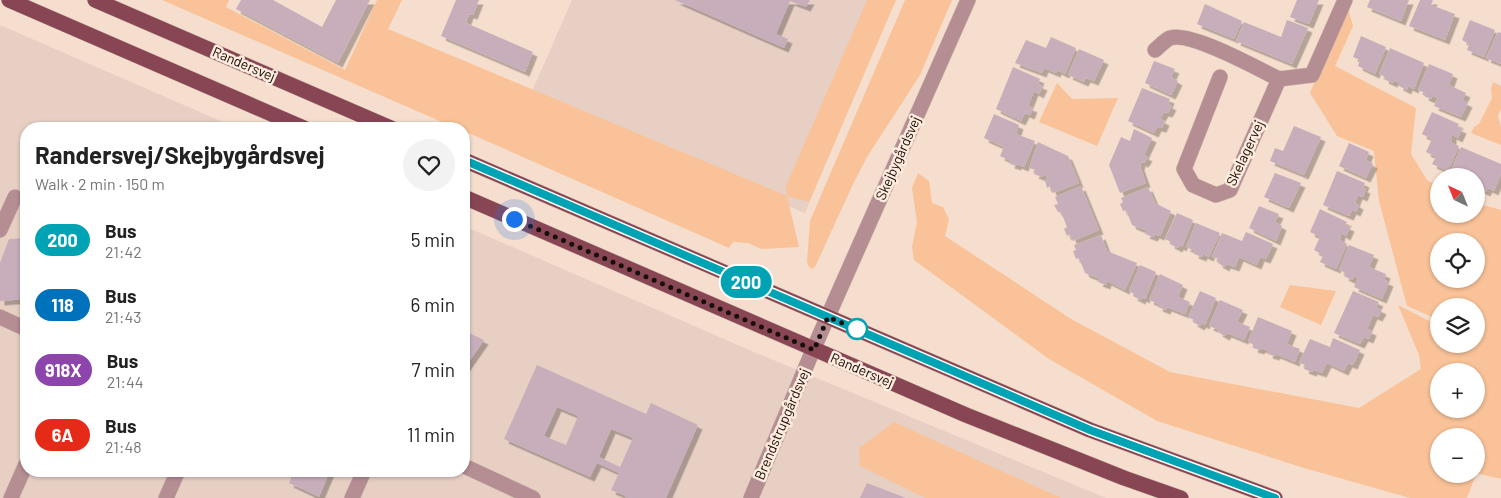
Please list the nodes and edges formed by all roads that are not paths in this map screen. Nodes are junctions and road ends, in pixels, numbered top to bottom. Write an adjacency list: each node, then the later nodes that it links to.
1 (9, 0): 8 (main road)
2 (95, 0): 9 (main road, Randersvej)
3 (968, 0): 15 (street, Skejbygårdsvej)
4 (1345, 0): 7 (street)
5 (1155, 50): 7 (street)
6 (1220, 78): 7 (street, Skelagervej)
7 (1279, 79)
8 (290, 122)
9 (377, 122)
10 (470, 163): 15 (main road)
11 (14, 197): 13 (street)
12 (470, 200): 17 (main road, Randersvej)
13 (0, 230)
14 (0, 317): 16 (street)
15 (828, 317): 17 (street, Skejbygårdsvej); 28 (main road)
16 (20, 326)
17 (814, 350): 26 (street, Brendstrupgårdsvej); 27 (main road, Randersvej)
18 (470, 469): 25 (street)
19 (20, 477): 22 (street)
20 (175, 477): 23 (street)
21 (361, 477): 24 (street)
22 (11, 498)
23 (166, 498)
24 (352, 498)
25 (533, 498)
26 (751, 498)
27 (1181, 498)
28 (1275, 498)

